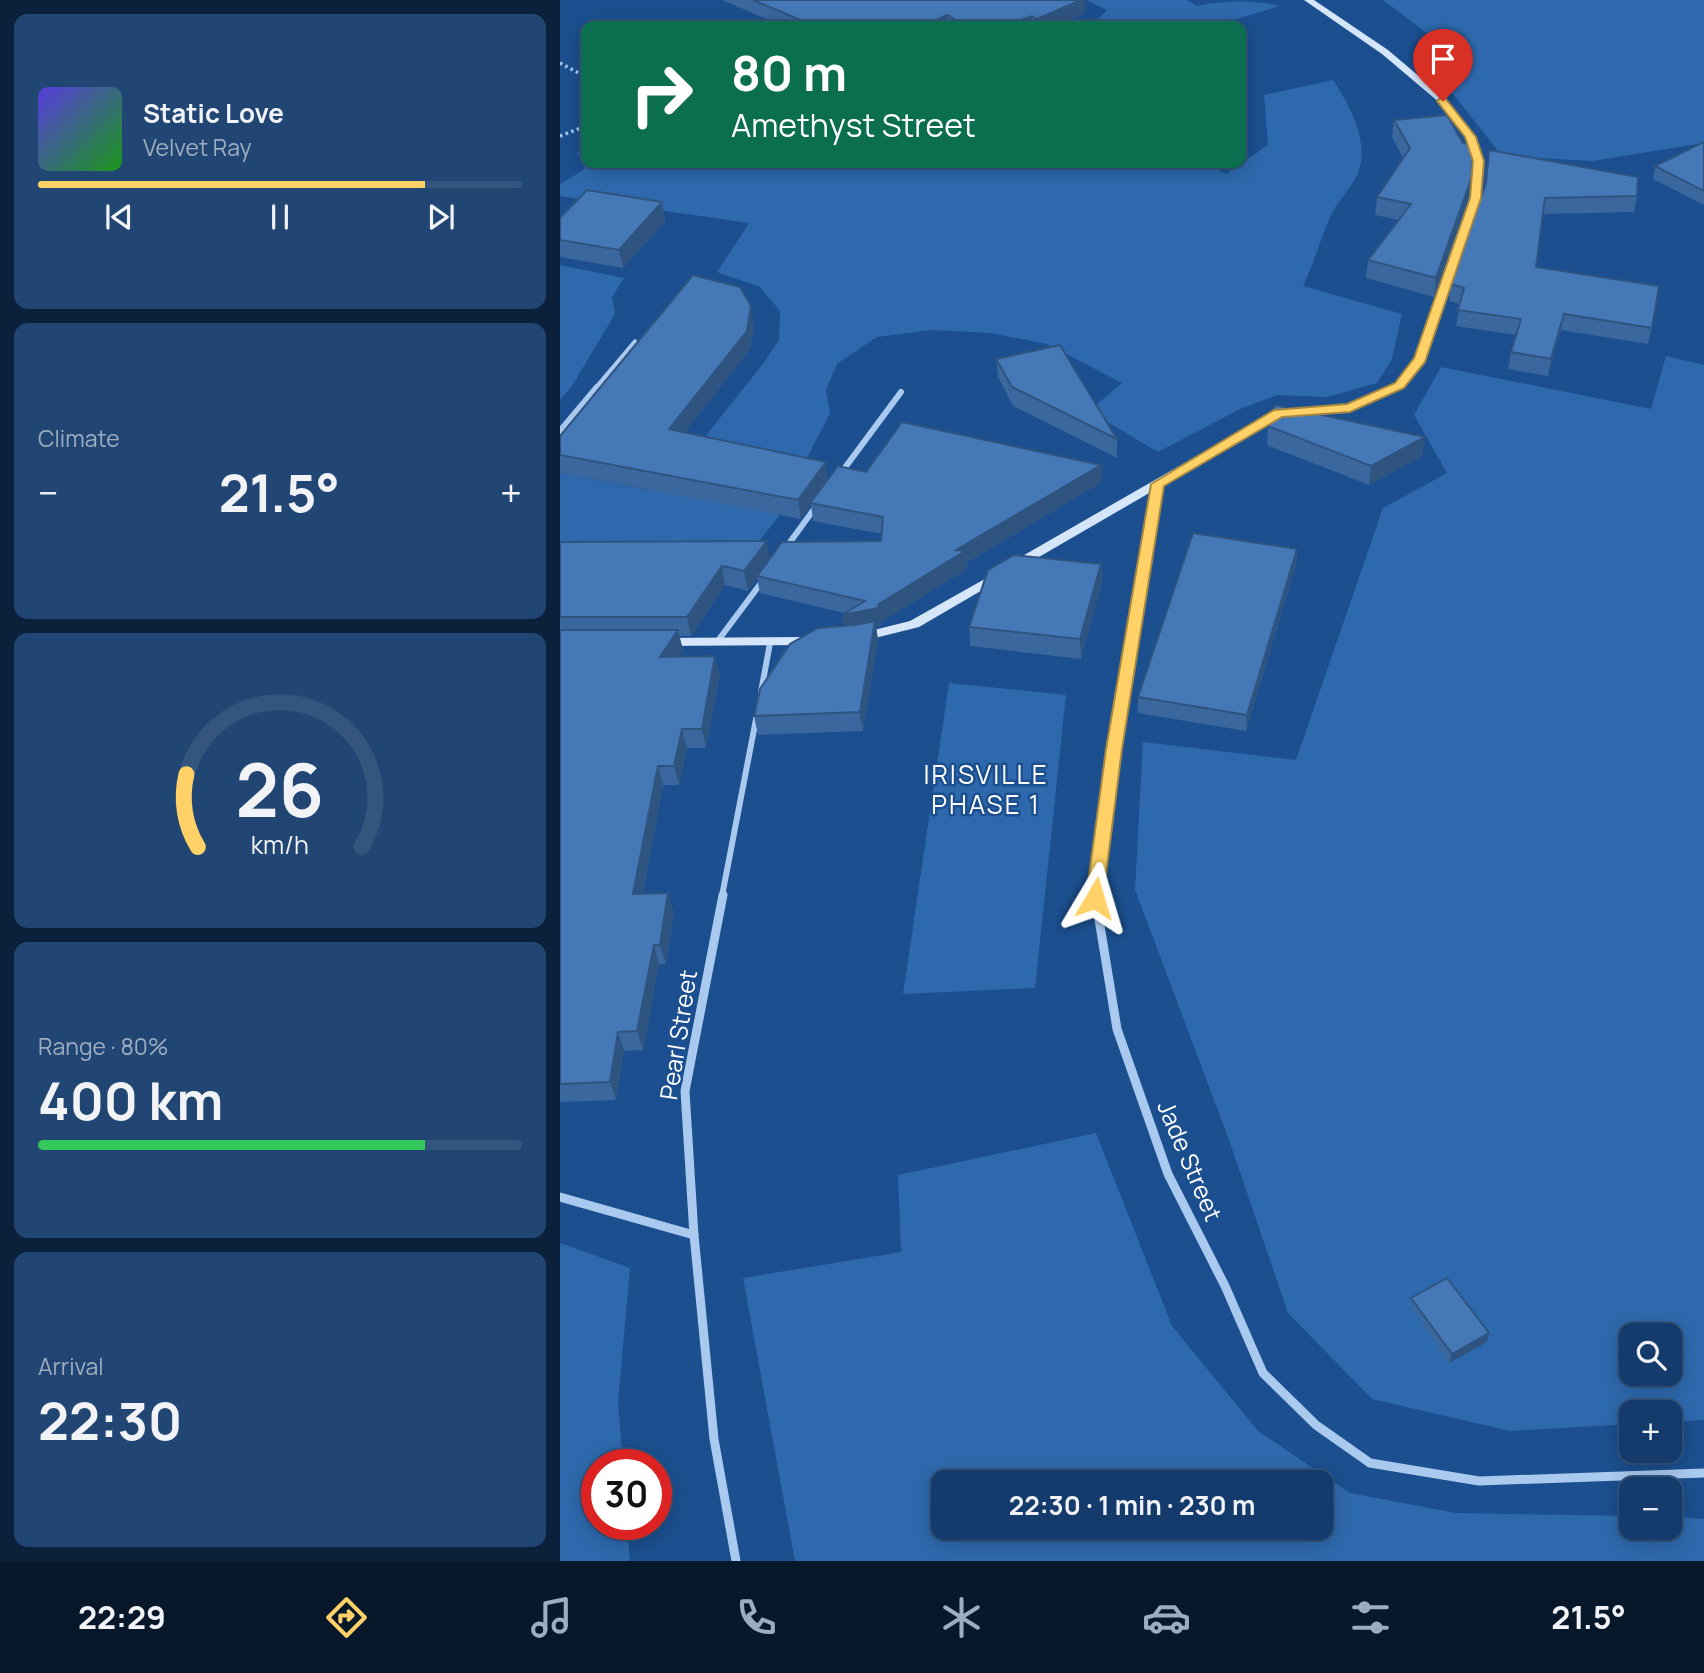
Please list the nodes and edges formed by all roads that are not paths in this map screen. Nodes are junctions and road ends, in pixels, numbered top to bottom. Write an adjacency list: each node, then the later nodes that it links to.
1 (1308, 0): 6 (street)
2 (635, 342): 4 (street)
3 (901, 392): 5 (street)
4 (560, 431)
5 (837, 479)
6 (1158, 484): 10 (street); 17 (street, Jade Street)
7 (821, 501): 8 (street)
8 (781, 555)
9 (765, 577): 13 (street)
10 (845, 639)
11 (820, 640): 14 (street)
12 (652, 642): 13 (street)
13 (717, 642): 14 (street)
14 (771, 643): 16 (street, Pearl Street)
15 (560, 1197): 16 (street)
16 (694, 1235): 18 (street, Pearl Street)
17 (1704, 1473)
18 (736, 1561)

